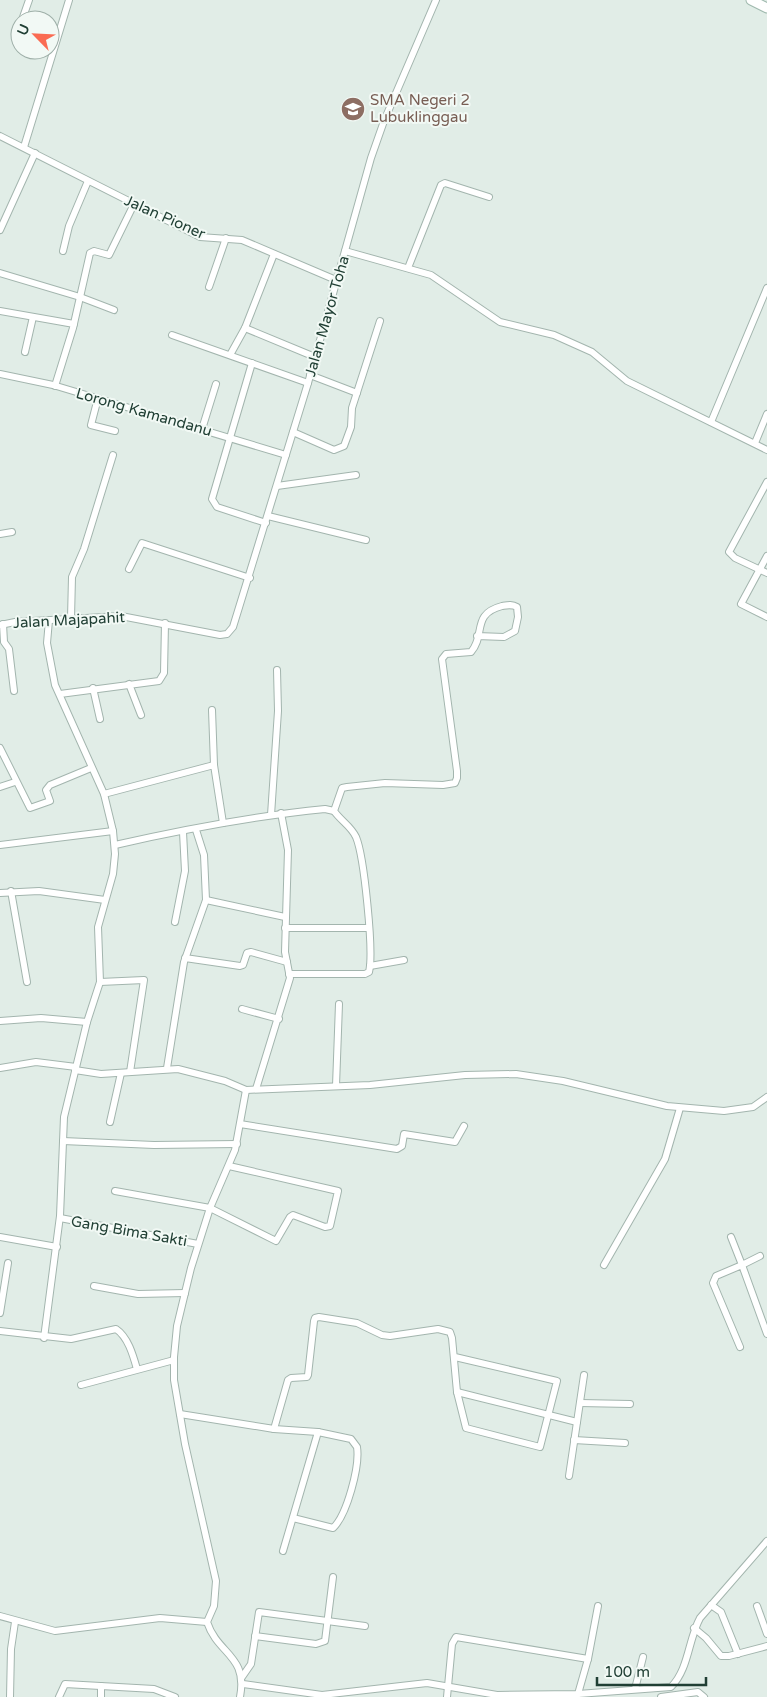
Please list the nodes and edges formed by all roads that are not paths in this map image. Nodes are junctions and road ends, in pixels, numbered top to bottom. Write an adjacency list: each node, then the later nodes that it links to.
1 (69, 0): 5 (street)
2 (436, 0): 16 (street, Jalan Mayor Toha)
3 (751, 0): 4 (main road)
4 (767, 8)
5 (60, 28)
6 (50, 60): 8 (street)
7 (0, 136): 8 (street, Jalan Pioner)
8 (24, 148): 9 (street, Jalan Pioner)
9 (35, 153): 10 (street, Jalan Pioner); 13 (street)
10 (88, 181): 12 (street, Jalan Pioner); 15 (street)
11 (489, 197): 18 (street)
12 (134, 204): 14 (street, Jalan Pioner); 23 (street)
13 (0, 228)
14 (226, 238): 17 (street, Jalan Pioner); 21 (street)
15 (64, 251)
16 (345, 251): 18 (street); 20 (street, Jalan Mayor Toha)
17 (274, 254): 20 (street, Jalan Pioner); 29 (street)
18 (408, 268): 43 (street)
19 (0, 273): 23 (street)
20 (336, 280): 33 (street, Jalan Mayor Toha)
21 (209, 287)
22 (766, 292): 43 (street)
23 (80, 297): 24 (street); 28 (street)
24 (114, 310)
25 (0, 311): 26 (street)
26 (33, 317): 28 (street); 31 (street)
27 (380, 320): 40 (street)
28 (74, 324): 39 (street)
29 (245, 328): 32 (street); 33 (street)
30 (172, 334): 32 (street)
31 (25, 352)
32 (230, 355): 34 (street)
33 (315, 357): 36 (street, Jalan Mayor Toha)
34 (252, 363): 37 (street); 47 (street)
35 (0, 374): 39 (street, Lorong Kamandanu)
36 (310, 375): 37 (street, Jalan Mayor Toha); 40 (street)
37 (308, 383): 46 (street, Jalan Mayor Toha)
38 (216, 384): 44 (street)
39 (55, 386): 41 (street, Lorong Kamandanu)
40 (357, 393): 46 (street)
41 (98, 398): 44 (street, Lorong Kamandanu); 45 (street)
42 (767, 414): 48 (street)
43 (711, 422): 48 (street)
44 (202, 429): 47 (street, Lorong Kamandanu)
45 (115, 431)
46 (293, 432): 51 (street, Jalan Mayor Toha)
47 (229, 437): 51 (street, Lorong Kamandanu); 55 (street)
48 (755, 443): 49 (street)
49 (767, 450)
50 (113, 455): 65 (street)
51 (286, 455): 54 (street, Jalan Mayor Toha)
52 (356, 475): 54 (street)
53 (767, 482): 61 (street)
54 (277, 486): 55 (street, Jalan Mayor Toha)
55 (267, 520): 58 (street); 63 (street, Jalan Mayor Toha)
56 (12, 532): 57 (street)
57 (0, 534)
58 (366, 540)
59 (767, 556): 61 (street)
60 (128, 569): 63 (street)
61 (760, 570): 62 (street); 64 (street)
62 (767, 573)
63 (250, 578): 69 (street, Jalan Mayor Toha)
64 (767, 617)
65 (71, 618): 66 (street, Jalan Majapahit); 67 (street, Jalan Majapahit)
66 (49, 620): 68 (street, Jalan Majapahit); 75 (street)
67 (164, 623): 69 (street, Jalan Majapahit); 72 (street)
68 (1, 625): 74 (street)
69 (227, 634)
70 (477, 636): 70 (street); 85 (street)
71 (277, 670): 87 (street)
72 (129, 684): 73 (street); 77 (street)
73 (93, 688): 75 (street); 78 (street)
74 (14, 692)
75 (60, 694): 81 (street)
76 (212, 710): 80 (street)
77 (141, 715)
78 (100, 719)
79 (0, 748): 82 (street)
80 (214, 765): 84 (street); 88 (street)
81 (91, 768): 82 (street); 84 (street)
82 (16, 782): 83 (street)
83 (0, 786)
84 (104, 794): 90 (street)
85 (334, 811): 86 (street); 101 (street)
86 (281, 813): 87 (street); 98 (street)
87 (271, 815): 88 (street)
88 (222, 823): 89 (street)
89 (196, 830): 91 (street); 97 (street)
90 (113, 831): 92 (street); 93 (street)
91 (183, 832): 93 (street); 99 (street)
92 (0, 845)
93 (115, 845): 96 (street)
94 (11, 891): 95 (street); 96 (street); 107 (street)
95 (0, 893)
96 (105, 900): 108 (street)
97 (206, 900): 98 (street); 102 (street)
98 (285, 917): 100 (street)
99 (175, 922)
100 (285, 928): 101 (street); 104 (street)
101 (368, 928): 105 (street)
102 (185, 958): 104 (street); 115 (street)
103 (404, 960): 105 (street)
104 (287, 962): 106 (street)
105 (370, 966): 106 (street)
106 (289, 974): 111 (street)
107 (27, 982)
108 (100, 982): 113 (street); 117 (street)
109 (339, 1004): 119 (street)
110 (242, 1009): 111 (street)
111 (279, 1018): 120 (street)
112 (0, 1022): 113 (street)
113 (87, 1022): 116 (street)
114 (0, 1068): 116 (street)
115 (167, 1068): 117 (street); 121 (street)
116 (76, 1069): 118 (street); 127 (street)
117 (130, 1072): 118 (street)
118 (121, 1073): 124 (street)
119 (336, 1086): 120 (street); 123 (street)
120 (256, 1089): 121 (street)
121 (246, 1090): 125 (street)
122 (767, 1097): 123 (street)
123 (680, 1108): 139 (street)
124 (110, 1122)
125 (240, 1124): 126 (street); 128 (street)
126 (464, 1126)
127 (63, 1141): 128 (street); 132 (street)
128 (237, 1144): 129 (street)
129 (229, 1166): 131 (street); 131 (street)
130 (115, 1191): 131 (street)
131 (210, 1208): 135 (street)
132 (60, 1218): 135 (street, Gang Bima Sakti); 136 (street)
133 (0, 1237): 136 (street)
134 (731, 1237): 140 (street)
135 (198, 1244): 142 (street)
136 (57, 1247): 146 (street)
137 (760, 1256): 140 (street)
138 (8, 1263): 143 (street)
139 (604, 1265)
140 (742, 1265): 145 (street); 147 (street)
141 (94, 1286): 142 (street)
142 (184, 1293): 149 (street)
143 (0, 1313)
144 (0, 1331): 146 (street)
145 (767, 1334)
146 (44, 1338): 150 (street)
147 (740, 1347)
148 (455, 1357): 153 (street); 157 (street); 159 (street)
149 (174, 1360): 150 (street); 156 (street)
150 (137, 1369): 152 (street)
151 (584, 1375): 154 (street)
152 (82, 1385)
153 (457, 1392): 157 (street); 157 (street)
154 (580, 1403): 155 (street); 158 (street)
155 (630, 1404)
156 (180, 1414): 159 (street); 173 (street)
157 (549, 1416): 158 (street)
158 (577, 1422): 161 (street)
159 (274, 1429): 160 (street)
160 (318, 1432): 164 (street); 164 (street)
161 (574, 1440): 162 (street); 163 (street)
162 (625, 1443)
163 (569, 1476)
164 (293, 1518): 166 (street)
165 (767, 1541): 168 (street)
166 (282, 1551)
167 (333, 1577): 174 (street)
168 (711, 1605): 176 (street); 180 (street)
169 (598, 1606): 182 (street)
170 (757, 1606): 177 (street)
171 (0, 1616): 172 (street)
172 (15, 1622): 173 (street); 192 (street)
173 (207, 1622): 183 (street)
174 (329, 1622): 175 (street); 178 (street); 178 (street)
175 (365, 1626)
176 (694, 1628): 180 (street); 187 (street)
177 (767, 1634)
178 (255, 1636): 183 (street)
179 (767, 1646): 180 (street)
180 (738, 1654)
181 (643, 1657): 189 (street)
182 (588, 1659): 186 (street); 190 (street)
183 (242, 1677): 184 (street)
184 (243, 1684): 191 (street); 197 (street)
185 (102, 1686): 188 (street); 193 (street); 194 (street)
186 (447, 1687): 190 (street); 191 (street); 198 (street)
187 (663, 1688): 189 (street); 199 (street)
188 (142, 1689): 195 (street); 196 (street)
189 (635, 1689): 190 (street)
190 (578, 1694)
191 (316, 1696)
192 (10, 1697)
193 (59, 1697)
194 (101, 1697)
195 (141, 1697)
196 (175, 1697)
197 (240, 1697)
198 (447, 1697)
199 (662, 1697): 200 (street)
200 (704, 1697)

